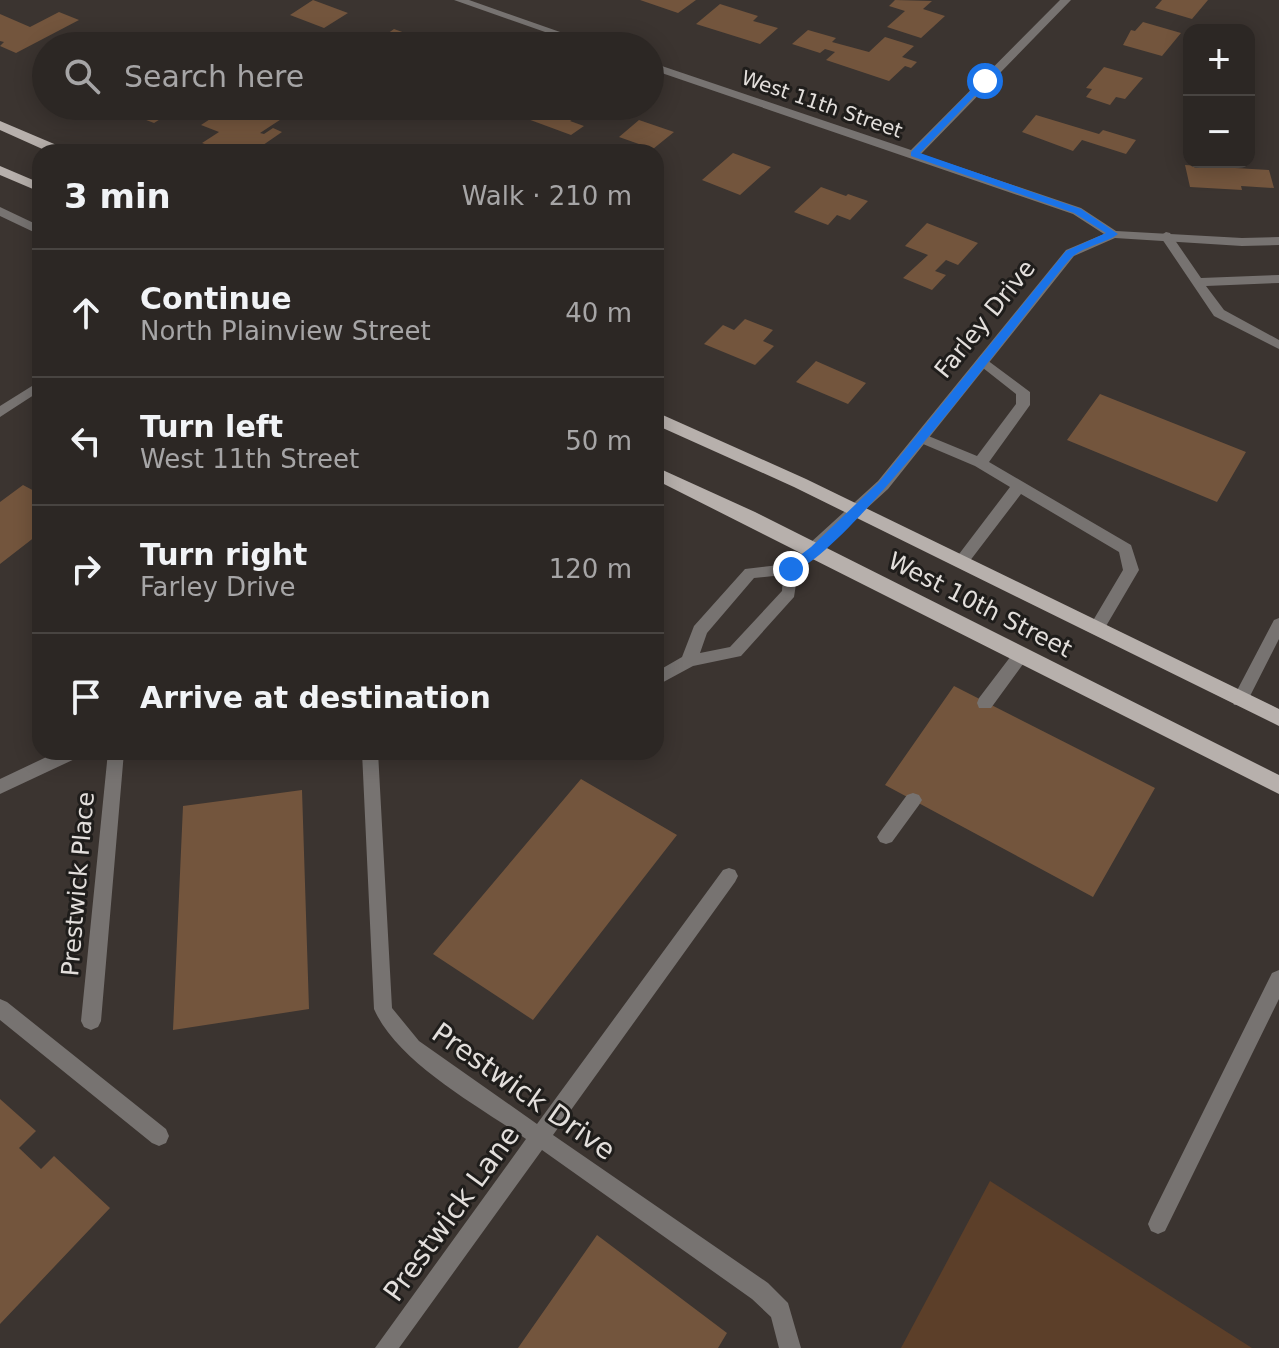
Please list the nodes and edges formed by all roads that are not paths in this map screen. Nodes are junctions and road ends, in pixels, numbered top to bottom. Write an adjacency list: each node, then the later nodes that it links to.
1 (459, 0): 3 (street)
2 (1066, 0): 7 (street)
3 (554, 32)
4 (664, 70): 7 (street, West 11th Street)
5 (0, 125): 6 (main road)
6 (43, 144)
7 (914, 154): 12 (street, West 11th Street)
8 (0, 170): 9 (main road)
9 (32, 184)
10 (0, 211): 11 (street)
11 (32, 227)
12 (1113, 234): 13 (street, Farley Drive); 18 (street, Farley Drive)
13 (1166, 236): 14 (street, Farley Drive); 16 (street)
14 (1279, 241)
15 (1279, 279): 16 (street)
16 (1198, 282): 17 (street)
17 (1279, 345)
18 (983, 361): 22 (street, Farley Drive); 23 (street)
19 (32, 390): 20 (street)
20 (0, 412)
21 (664, 422): 26 (main road, West 10th Street)
22 (921, 438): 23 (street); 26 (street, Farley Drive)
23 (980, 463): 25 (street)
24 (664, 477): 27 (main road, West 10th Street)
25 (1019, 486): 28 (street); 31 (street)
26 (857, 511): 27 (street, Farley Drive); 28 (main road, West 10th Street)
27 (816, 550): 29 (street, Farley Drive); 33 (main road, West 10th Street)
28 (961, 562): 31 (main road, West 10th Street)
29 (791, 569): 34 (street); 34 (street)
30 (1279, 624): 32 (street)
31 (1096, 629): 36 (main road, West 10th Street)
32 (1275, 643): 36 (street)
33 (1020, 656): 37 (street); 42 (main road, West 10th Street)
34 (689, 661): 35 (street)
35 (664, 675)
36 (1240, 700): 38 (main road, West 10th Street)
37 (985, 703)
38 (1279, 718)
39 (56, 760): 43 (street)
40 (115, 760): 49 (street, Prestwick Place)
41 (370, 760): 51 (street, Prestwick Drive)
42 (1279, 785)
43 (0, 787)
44 (913, 800): 45 (street)
45 (886, 837)
46 (729, 876): 51 (street, Prestwick Lane)
47 (1279, 979): 52 (street)
48 (0, 1008): 50 (street)
49 (91, 1021)
50 (159, 1136)
51 (542, 1137): 53 (street, Prestwick Lane); 54 (street, Prestwick Drive)
52 (1158, 1224)
53 (386, 1348)
54 (790, 1348)

